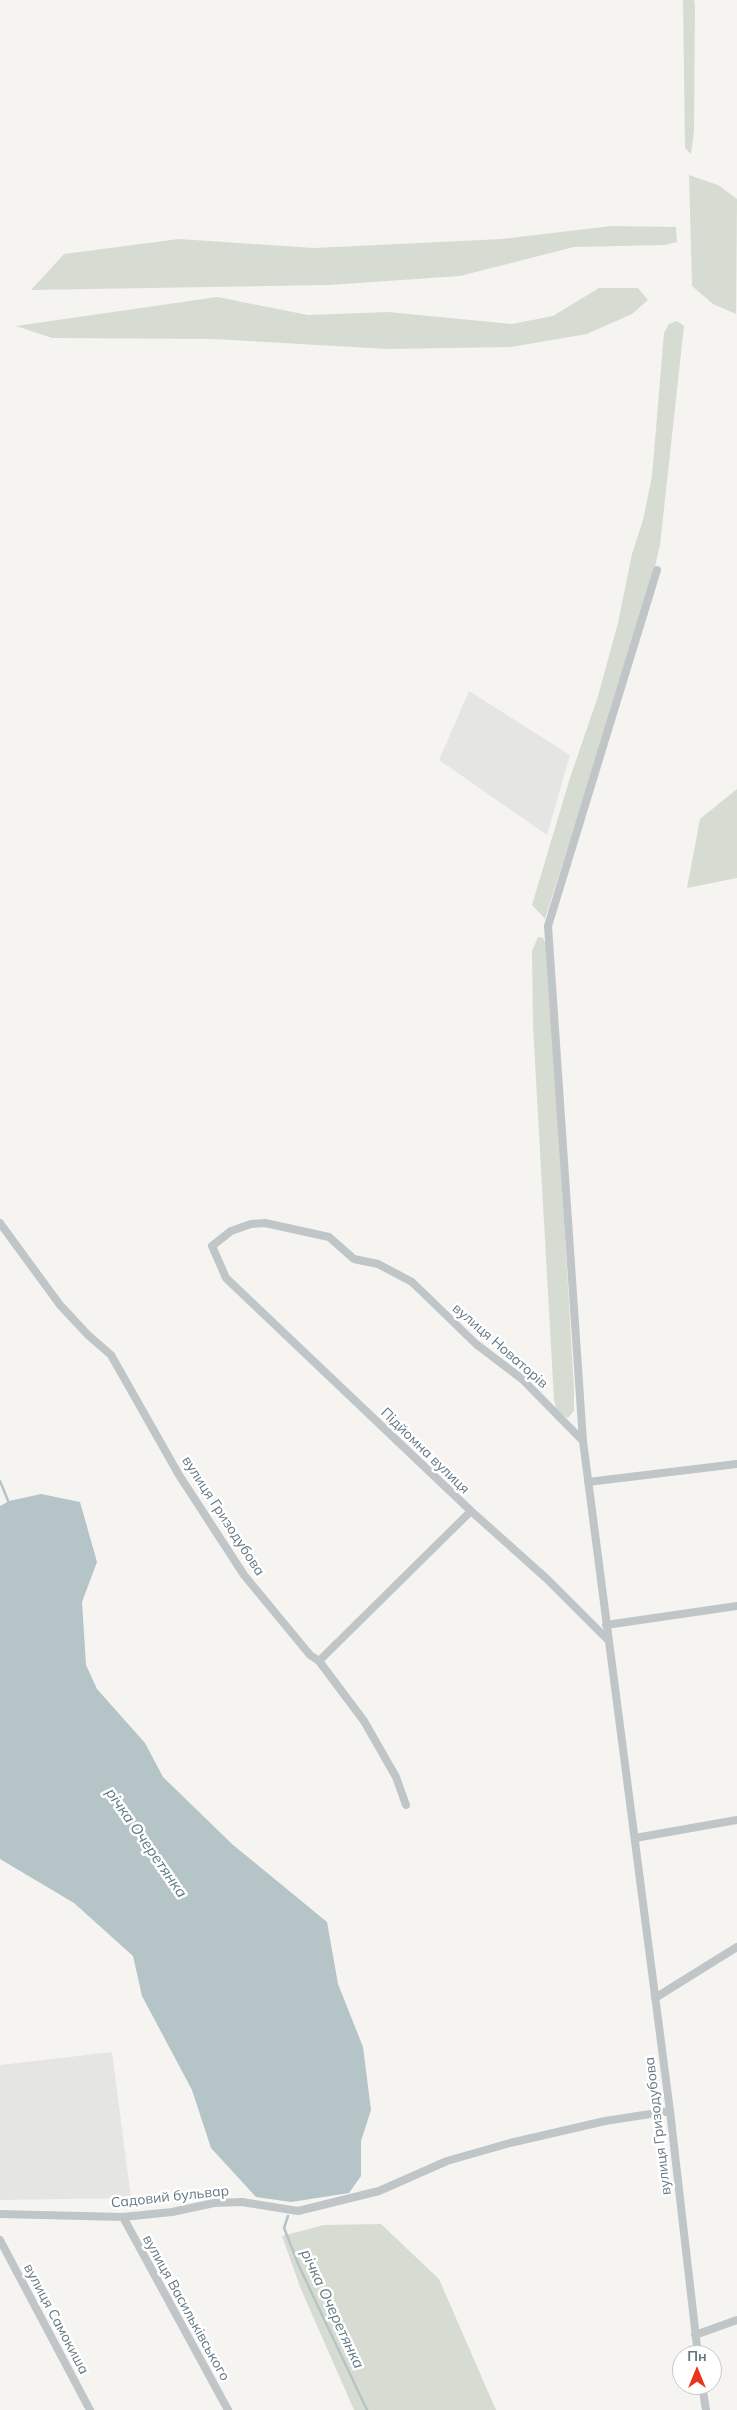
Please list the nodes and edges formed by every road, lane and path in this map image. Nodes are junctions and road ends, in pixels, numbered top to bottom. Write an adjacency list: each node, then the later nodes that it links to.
1 (657, 570): 4 (street, вулиця Гризодубова)
2 (0, 1223): 11 (street, вулиця Гризодубова)
3 (226, 1278): 4 (street, вулиця Новаторів); 7 (street, Підйомна вулиця)
4 (583, 1441): 6 (street, вулиця Гризодубова)
5 (737, 1464): 6 (street)
6 (588, 1482): 9 (street, вулиця Гризодубова)
7 (471, 1511): 10 (street, Підйомна вулиця); 11 (street)
8 (737, 1606): 9 (street)
9 (606, 1625): 10 (street, вулиця Гризодубова)
10 (608, 1640): 14 (street, вулиця Гризодубова)
11 (319, 1661): 12 (street, вулиця Гризодубова)
12 (406, 1805)
13 (737, 1820): 14 (street)
14 (635, 1838): 16 (street, вулиця Гризодубова)
15 (737, 1947): 16 (street)
16 (655, 1998): 17 (street, вулиця Гризодубова)
17 (670, 2111): 19 (street, Садовий бульвар); 22 (street, вулиця Гризодубова)
18 (0, 2214): 19 (street, Садовий бульвар)
19 (123, 2217): 26 (street, вулиця Васильківського)
20 (0, 2240): 25 (street, вулиця Самокиша)
21 (737, 2320): 22 (street)
22 (695, 2335): 23 (street, вулиця Гризодубова)
23 (696, 2345)
24 (704, 2395): 27 (street)
25 (90, 2410)
26 (228, 2410)
27 (706, 2410)

